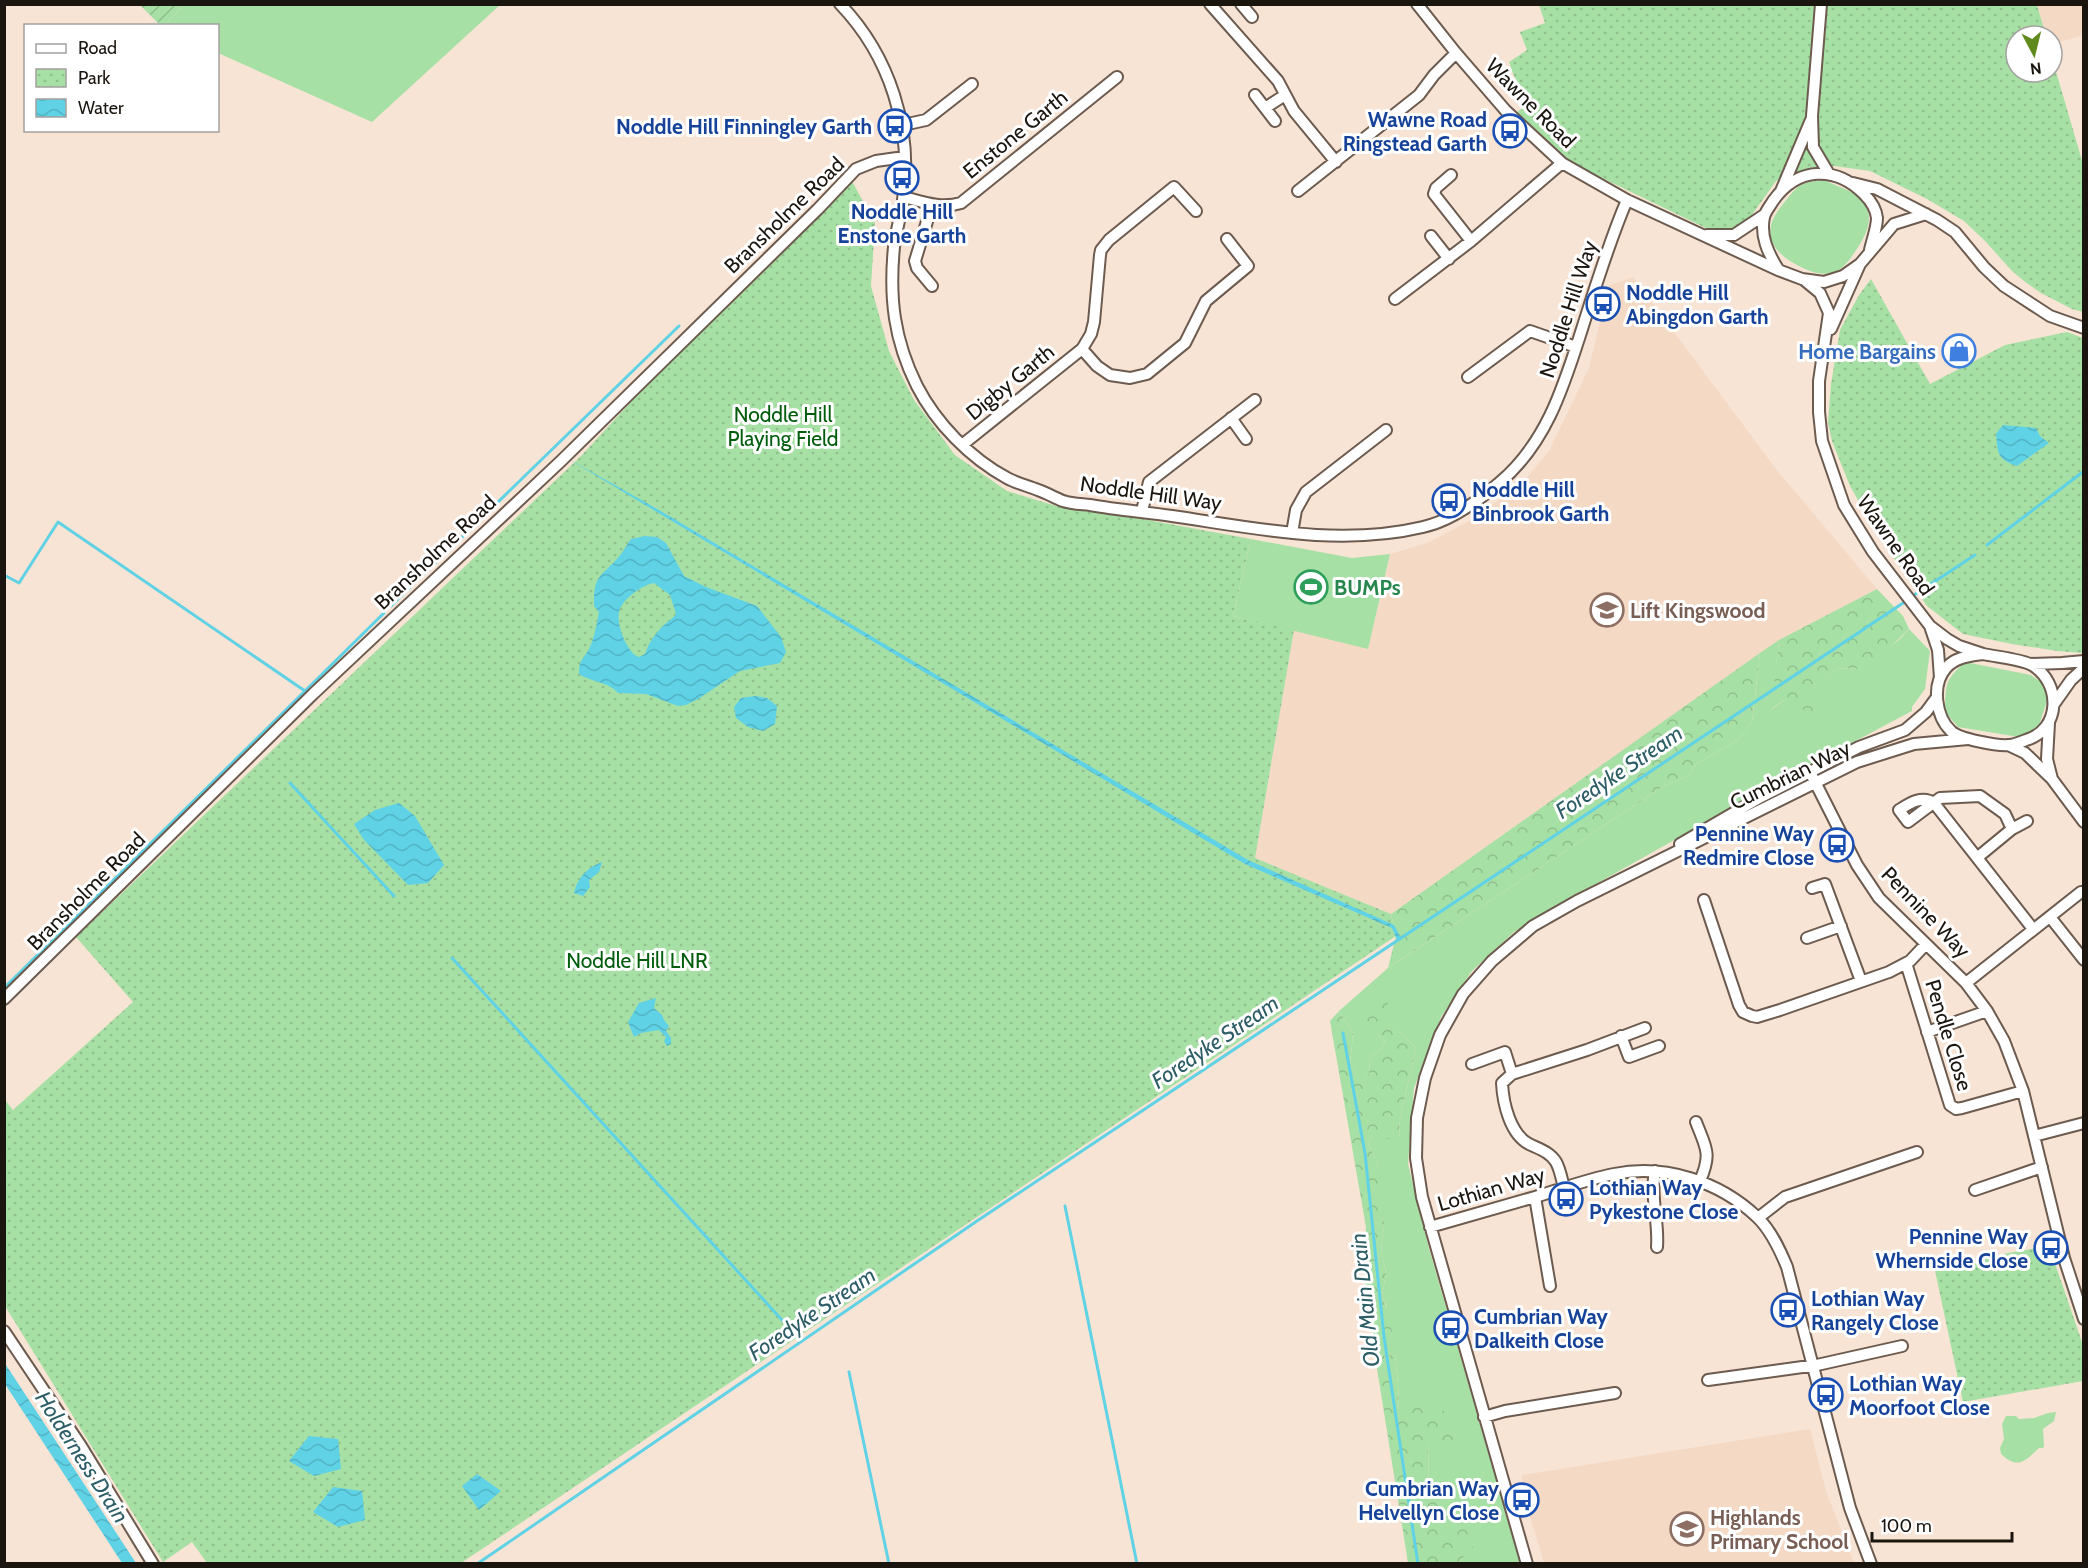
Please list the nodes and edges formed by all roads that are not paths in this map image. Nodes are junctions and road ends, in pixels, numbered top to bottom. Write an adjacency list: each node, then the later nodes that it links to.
1 (1210, 4): 11 (street)
2 (1240, 4): 6 (street)
3 (1417, 4): 7 (street, Wawne Road)
4 (1821, 4): 13 (street)
5 (847, 6): 15 (street, Noddle Hill Way)
6 (1252, 17)
7 (1456, 53): 17 (street); 18 (street, Wawne Road)
8 (1117, 77): 26 (street, Enstone Garth)
9 (972, 84): 15 (street)
10 (1255, 95): 12 (street)
11 (1285, 95): 12 (street); 17 (street)
12 (1265, 108): 14 (street)
13 (1812, 116): 19 (street); 23 (street)
14 (1275, 121)
15 (903, 125): 16 (street, Noddle Hill Way)
16 (904, 157): 24 (street, Noddle Hill Way); 84 (street, Bransholme Road)
17 (1336, 162): 22 (street)
18 (1562, 163): 25 (street, Wawne Road); 33 (street)
19 (1829, 174): 21 (street); 23 (street)
20 (1450, 175): 33 (street)
21 (1853, 183): 28 (street); 34 (street)
22 (1298, 191)
23 (1781, 191): 29 (street)
24 (904, 197): 26 (street, Enstone Garth); 50 (street, Noddle Hill Way)
25 (1627, 200): 30 (street, Wawne Road); 43 (street, Noddle Hill Way)
26 (932, 205): 39 (street)
27 (1196, 211): 44 (street, Digby Garth)
28 (1926, 214): 34 (street); 41 (street)
29 (1764, 215): 30 (street, Wawne Road); 37 (street)
30 (1704, 235): 37 (street, Wawne Road)
31 (1431, 236): 35 (street)
32 (1227, 239): 44 (street, Digby Garth)
33 (1472, 241): 35 (street)
34 (1870, 250): 36 (street)
35 (1449, 259): 40 (street)
36 (1860, 264): 38 (street); 42 (street, Wawne Road)
37 (1778, 270): 38 (street)
38 (1802, 279): 42 (street, Wawne Road)
39 (932, 286)
40 (1395, 299)
41 (2084, 328)
42 (1825, 342): 53 (street, Wawne Road)
43 (1576, 346): 45 (street); 52 (street, Noddle Hill Way)
44 (1082, 349): 50 (street, Digby Garth)
45 (1468, 376)
46 (1255, 400): 47 (street)
47 (1231, 418): 49 (street); 51 (street)
48 (1386, 430): 52 (street)
49 (1246, 439)
50 (962, 445): 51 (street, Noddle Hill Way)
51 (1142, 511): 52 (street, Noddle Hill Way)
52 (1292, 533)
53 (1930, 626): 54 (street, Wawne Road); 58 (street, Wawne Road)
54 (1983, 654): 56 (street); 58 (street)
55 (2084, 661): 56 (street)
56 (2030, 664): 60 (street)
57 (2084, 668): 60 (street)
58 (1940, 678): 59 (street)
59 (1937, 697): 62 (street); 64 (street, Cumbrian Way)
60 (2054, 704): 61 (street)
61 (2049, 723): 63 (street); 65 (street)
62 (1968, 739): 63 (street); 66 (street, Cumbrian Way)
63 (2008, 746): 65 (street)
64 (1810, 772): 66 (street, Pennine Way); 71 (street, Cumbrian Way)
65 (2052, 779): 68 (street)
66 (1816, 783): 71 (street, Cumbrian Way); 79 (street, Pennine Way)
67 (2027, 821): 69 (street)
68 (2084, 822)
69 (2012, 829): 70 (street); 70 (street)
70 (1977, 857): 77 (street)
71 (1636, 870): 104 (street, Cumbrian Way)
72 (1812, 888): 76 (street)
73 (2080, 892): 75 (street)
74 (1704, 900): 82 (street)
75 (2050, 917): 77 (street); 80 (street)
76 (1840, 926): 78 (street); 82 (street)
77 (2032, 929): 83 (street)
78 (1807, 938)
79 (1926, 944): 81 (street); 83 (street, Pennine Way)
80 (2084, 960)
81 (1906, 963): 82 (street); 87 (street, Pendle Close)
82 (1861, 981)
83 (1966, 983): 85 (street, Pennine Way)
84 (4, 999)
85 (1987, 1011): 87 (street); 92 (street, Pennine Way)
86 (1645, 1028): 88 (street)
87 (1927, 1032): 92 (street, Pendle Close)
88 (1621, 1036): 89 (street); 91 (street)
89 (1659, 1046)
90 (1472, 1064): 91 (street)
91 (1512, 1074): 100 (street)
92 (2023, 1090): 95 (street, Pennine Way)
93 (1696, 1122): 99 (street)
94 (2084, 1123): 95 (street)
95 (2034, 1136): 97 (street, Pennine Way)
96 (1917, 1152): 103 (street)
97 (2042, 1167): 101 (street); 107 (street, Pennine Way)
98 (1655, 1171): 99 (street, Lothian Way); 100 (street, Lothian Way); 105 (street)
99 (1700, 1181): 103 (street, Lothian Way)
100 (1564, 1188): 102 (street, Lothian Way)
101 (1975, 1190)
102 (1535, 1197): 104 (street, Lothian Way); 106 (street)
103 (1758, 1218): 110 (street, Lothian Way)
104 (1430, 1227): 113 (street, Cumbrian Way)
105 (1657, 1247)
106 (1550, 1286)
107 (2083, 1317)
108 (4, 1331): 114 (street)
109 (1902, 1346): 110 (street)
110 (1812, 1365): 111 (street); 116 (street, Lothian Way)
111 (1708, 1380)
112 (1615, 1393): 113 (street)
113 (1484, 1417): 115 (street, Cumbrian Way)
114 (153, 1563)
115 (1527, 1563)
116 (1871, 1563)

